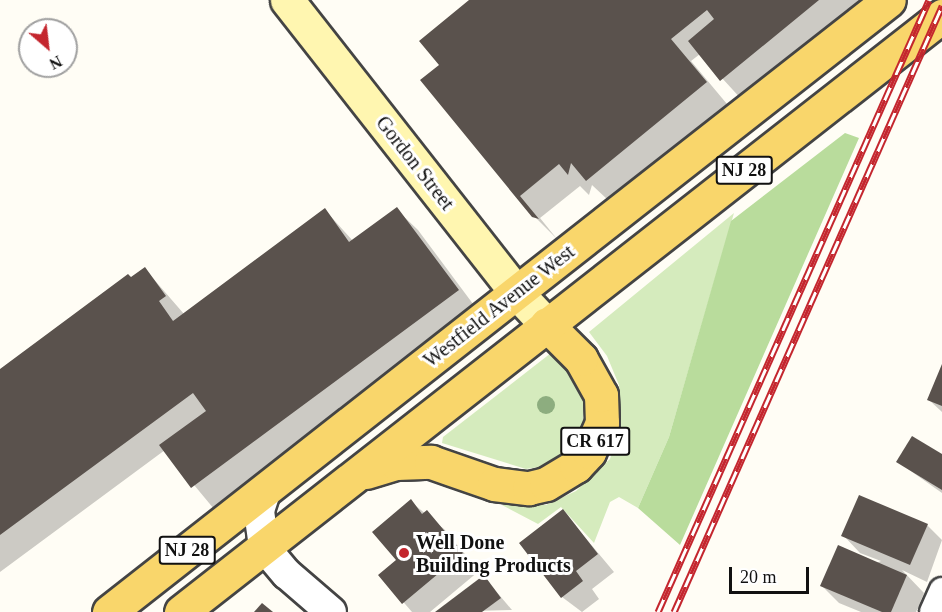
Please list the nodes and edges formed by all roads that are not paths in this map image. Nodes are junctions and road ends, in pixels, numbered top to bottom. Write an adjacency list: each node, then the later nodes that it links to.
1 (287, 0): 4 (main road, Gordon Street / CR 617)
2 (889, 0): 4 (main road, Westfield Avenue West / NJ 28)
3 (942, 16): 5 (main road, NJ 28)
4 (516, 292): 5 (main road, Gordon Street / CR 617); 7 (main road, Westfield Avenue West / NJ 28)
5 (546, 324): 6 (main road, NJ 28); 6 (main road, CR 617)
6 (351, 478): 8 (main road, NJ 28)
7 (266, 489): 8 (street); 10 (main road, Westfield Avenue West / NJ 28)
8 (264, 547): 11 (main road, NJ 28); 12 (street)
9 (942, 590): 13 (street)
10 (109, 612)
11 (181, 612)
12 (331, 612)
13 (932, 612)

